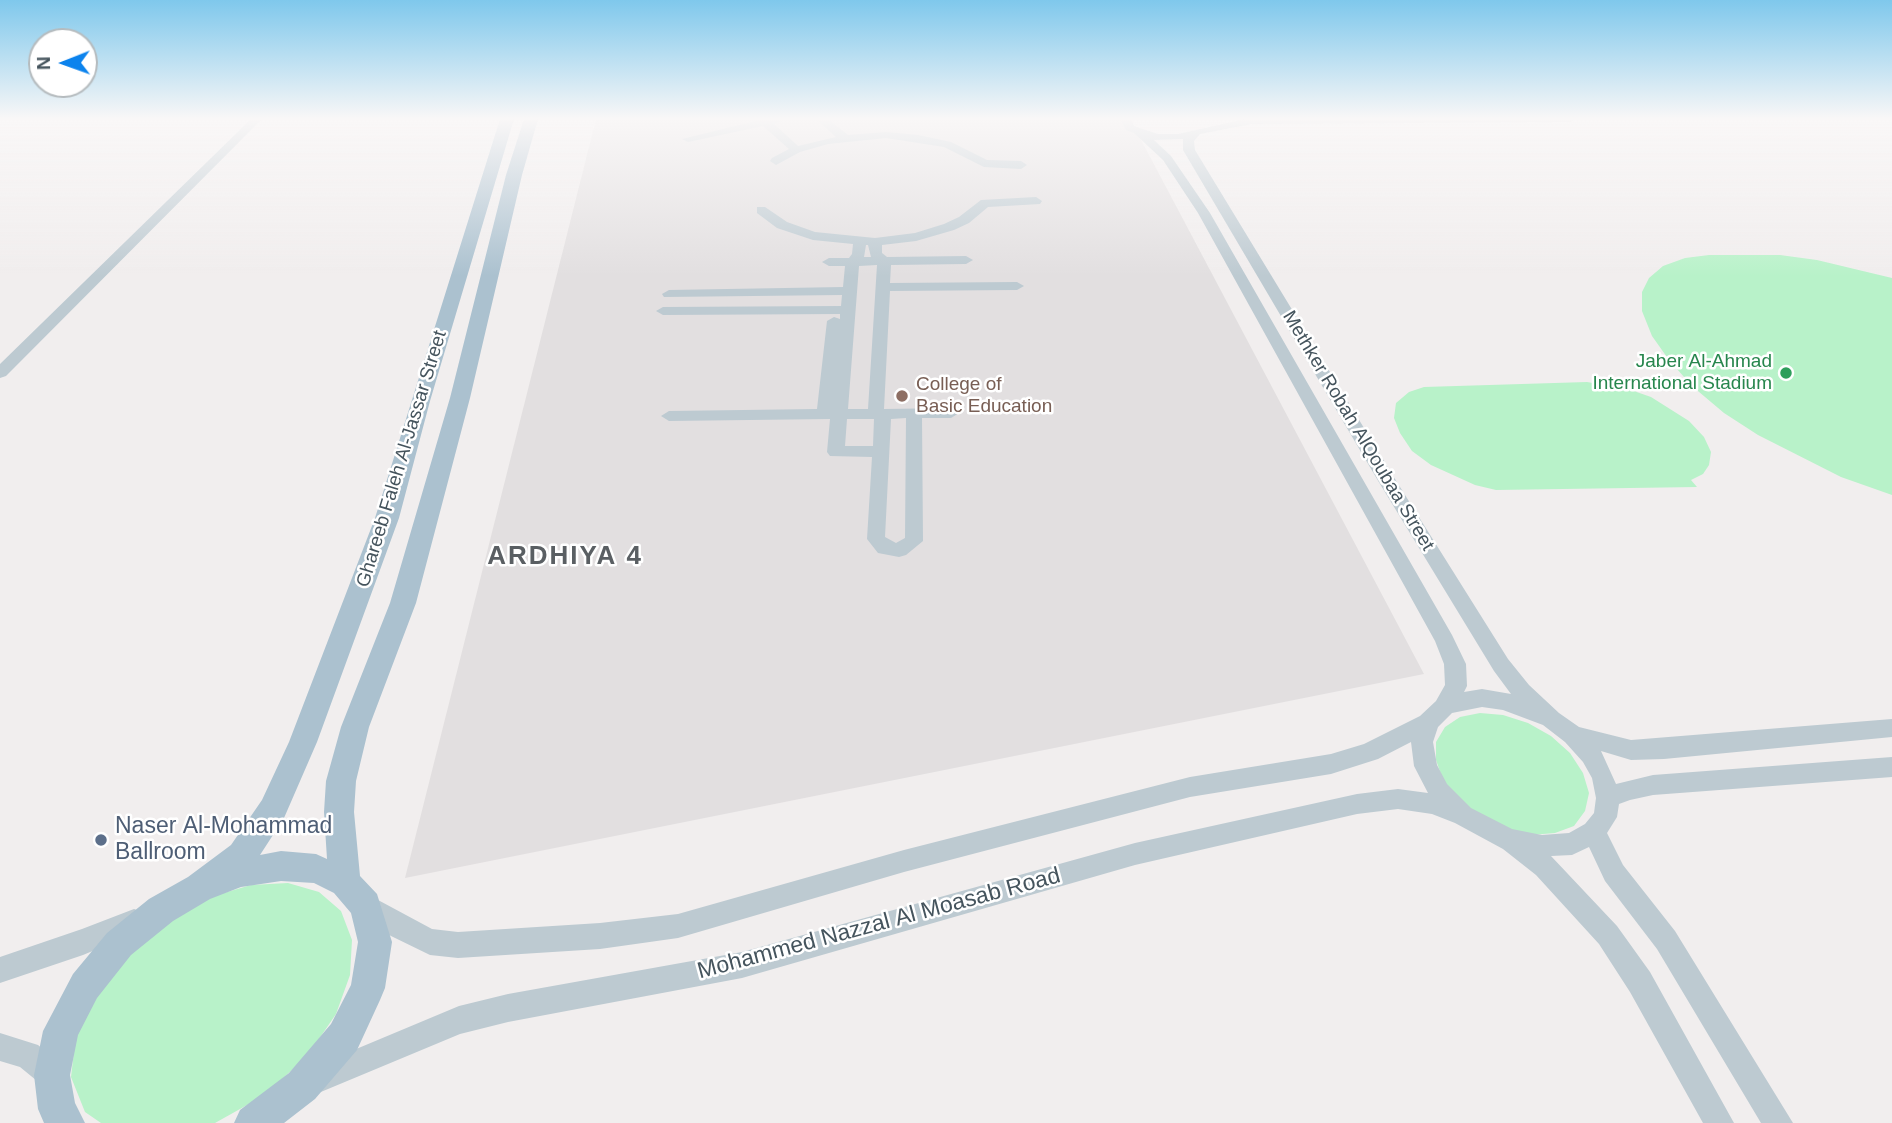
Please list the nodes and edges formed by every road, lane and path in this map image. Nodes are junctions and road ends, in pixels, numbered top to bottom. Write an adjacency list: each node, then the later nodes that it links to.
1 (192, 171): 27 (street)
2 (204, 171): 28 (street)
3 (491, 171): 44 (main road, Ghareeb Faleh Al-Jassar Street)
4 (515, 171): 45 (main road, Ghareeb Faleh Al-Jassar Street)
5 (1176, 171): 35 (street, Methker Robah AlQoubaa Street)
6 (1202, 171): 36 (street, Methker Robah AlQoubaa Street)
7 (1036, 201): 9 (street)
8 (761, 211): 10 (street)
9 (916, 237): 11 (street); 15 (street)
10 (832, 240): 11 (street); 16 (street)
11 (868, 242): 13 (street); 14 (street)
12 (966, 260): 15 (street)
13 (852, 261): 14 (street); 16 (street); 21 (street)
14 (884, 261): 15 (street); 19 (street)
15 (916, 261): 17 (street)
16 (829, 262): 20 (street)
17 (916, 286): 18 (street); 19 (street)
18 (1017, 286)
19 (883, 287): 31 (street)
20 (826, 291): 21 (street); 22 (street); 25 (street)
21 (849, 291): 25 (street)
22 (748, 293): 23 (street); 24 (street)
23 (669, 295)
24 (744, 310): 25 (street); 26 (street)
25 (836, 310): 30 (street)
26 (663, 311)
27 (0, 360)
28 (0, 373)
29 (951, 413): 32 (street)
30 (833, 414): 31 (street); 33 (street); 34 (street)
31 (879, 414): 32 (street); 34 (street)
32 (914, 414): 34 (street)
33 (669, 416)
34 (880, 451)
35 (1436, 715): 36 (street); 41 (street); 45 (street)
36 (1551, 719): 38 (street)
37 (1892, 728): 38 (street)
38 (1573, 735): 40 (street)
39 (1892, 766): 40 (street)
40 (1608, 798): 42 (street)
41 (1463, 815): 43 (street); 50 (street, Mohammed Nazzal Al Moasab Road)
42 (1594, 832): 43 (street); 54 (street)
43 (1509, 840): 53 (street)
44 (199, 888): 45 (main road); 46 (main road)
45 (355, 893): 50 (main road, Ghareeb Faleh Al-Jassar Street)
46 (161, 910): 47 (street); 49 (main road)
47 (0, 970)
48 (0, 1047): 49 (street)
49 (52, 1075): 51 (main road)
50 (302, 1086): 52 (main road, Ghareeb Faleh Al-Jassar Street)
51 (66, 1123)
52 (253, 1123)
53 (1719, 1123)
54 (1778, 1123)

